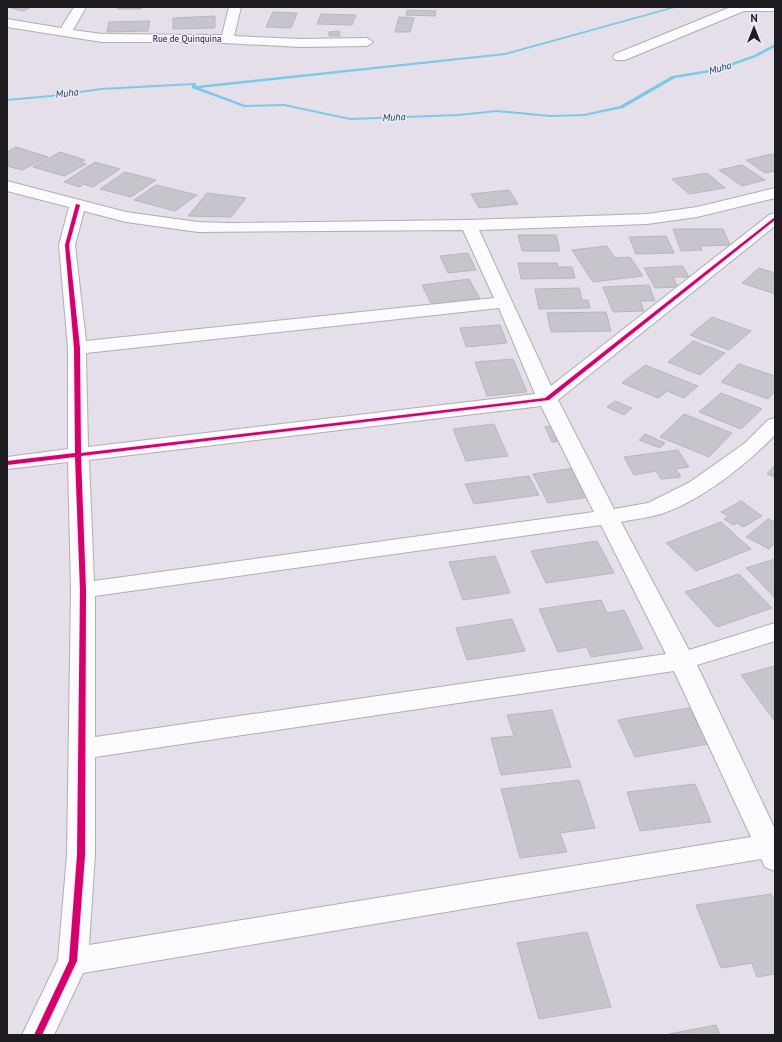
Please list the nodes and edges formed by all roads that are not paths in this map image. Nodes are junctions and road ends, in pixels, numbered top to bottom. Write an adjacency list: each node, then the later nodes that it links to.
1 (80, 7): 6 (street)
2 (235, 7): 7 (street)
3 (741, 7): 4 (street); 9 (street)
4 (775, 7)
5 (7, 23): 6 (street, Rue de Quinquina)
6 (65, 32): 7 (street, Rue de Quinquina)
7 (227, 38): 8 (street, Rue de Quinquina)
8 (367, 42)
9 (620, 57)
10 (7, 186): 12 (street)
11 (775, 194): 14 (street)
12 (78, 205): 14 (street); 16 (street)
13 (775, 218): 17 (street)
14 (469, 225): 15 (street)
15 (505, 302): 16 (street); 17 (street)
16 (77, 348): 19 (street)
17 (547, 399): 19 (street); 21 (street)
18 (775, 424): 21 (street)
19 (78, 454): 20 (street); 22 (street)
20 (7, 463)
21 (608, 518): 22 (street); 24 (street)
22 (83, 590): 25 (street)
23 (775, 632): 24 (street)
24 (682, 661): 25 (street); 26 (street)
25 (80, 749): 27 (street)
26 (773, 850): 27 (street)
27 (73, 962): 28 (street)
28 (38, 1035)

